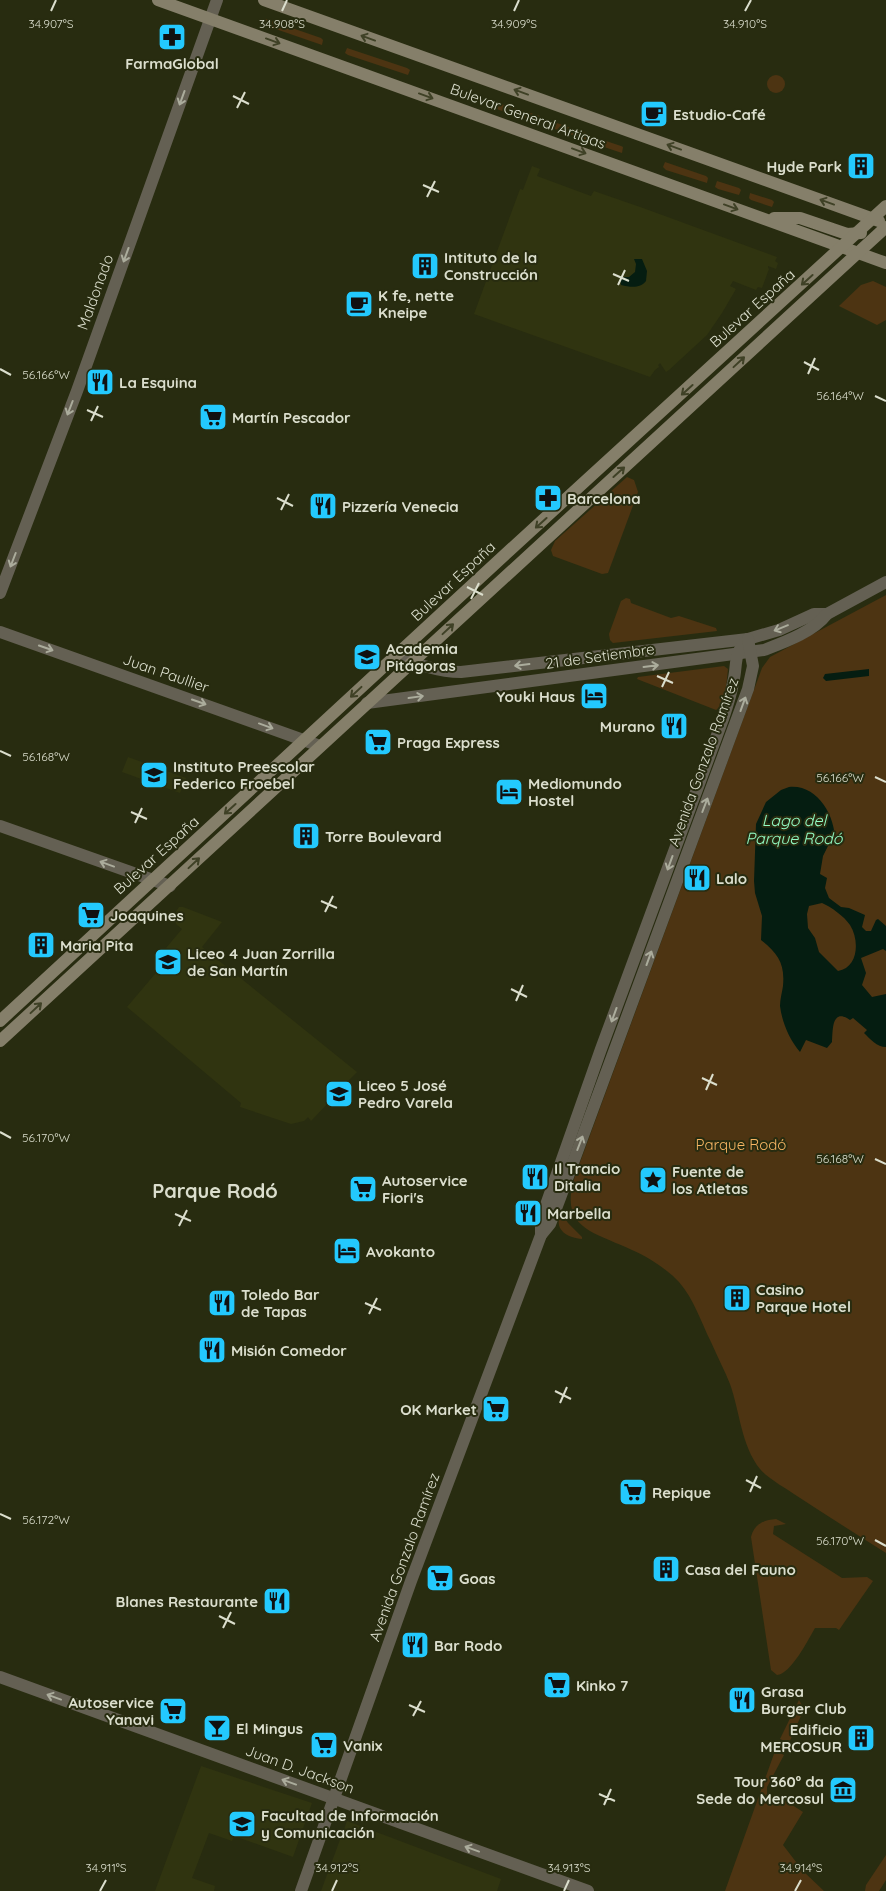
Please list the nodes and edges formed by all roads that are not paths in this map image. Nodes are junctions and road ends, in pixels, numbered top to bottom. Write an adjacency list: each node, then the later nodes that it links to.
1 (158, 0): 4 (main road, Bulevar General Artigas)
2 (217, 0): 4 (street, Maldonado)
3 (264, 0): 7 (main road, Bulevar General Artigas, one-way to 3)
4 (210, 19): 6 (main road, Bulevar General Artigas, one-way to 6); 14 (street, Maldonado, one-way to 14)
5 (886, 206): 7 (main road, Bulevar España)
6 (764, 218): 9 (main road); 10 (main road, Bulevar General Artigas)
7 (873, 219): 8 (main road, Bulevar General Artigas); 9 (main road, Bulevar España)
8 (886, 226): 9 (main road); 11 (main road, Bulevar España)
9 (857, 233): 10 (main road, Bulevar España)
10 (842, 247): 11 (main road, Bulevar General Artigas); 20 (main road, Bulevar España, one-way to 20)
11 (858, 253): 12 (main road, Bulevar General Artigas); 21 (main road, Bulevar España, one-way to 11)
12 (886, 263)
13 (886, 582): 15 (street, 21 de Setiembre)
14 (0, 593)
15 (827, 614): 17 (street, 21 de Setiembre, one-way to 17); 18 (street, 21 de Setiembre)
16 (0, 632): 23 (street, Juan Paullier, one-way to 23)
17 (748, 638): 18 (street, Avenida Gonzalo Ramírez); 19 (street); 21 (street, 21 de Setiembre, one-way to 21)
18 (751, 652): 19 (street, 21 de Setiembre); 30 (street, Avenida Gonzalo Ramírez, one-way to 18)
19 (736, 655): 22 (street, 21 de Setiembre, one-way to 19); 30 (street, Avenida Gonzalo Ramírez, one-way to 30)
20 (396, 656): 21 (street, 21 de Setiembre); 23 (main road, Bulevar España, one-way to 23)
21 (412, 662): 22 (main road, Bulevar España)
22 (367, 704): 24 (main road, Bulevar España)
23 (304, 740): 24 (street, Juan Paullier); 26 (main road, Bulevar España, one-way to 26)
24 (320, 746): 27 (main road, Bulevar España, one-way to 24)
25 (0, 826): 26 (street, one-way to 25)
26 (153, 880): 27 (street); 28 (main road, Bulevar España)
27 (170, 886): 29 (main road, Bulevar España, one-way to 27)
28 (0, 1021)
29 (0, 1041)
30 (541, 1236): 32 (street, Avenida Gonzalo Ramírez)
31 (0, 1677): 32 (street, Juan D. Jackson, one-way to 31)
32 (335, 1799): 33 (street, Avenida Gonzalo Ramírez); 34 (street, Juan D. Jackson, one-way to 32)
33 (301, 1891)
34 (588, 1891)

